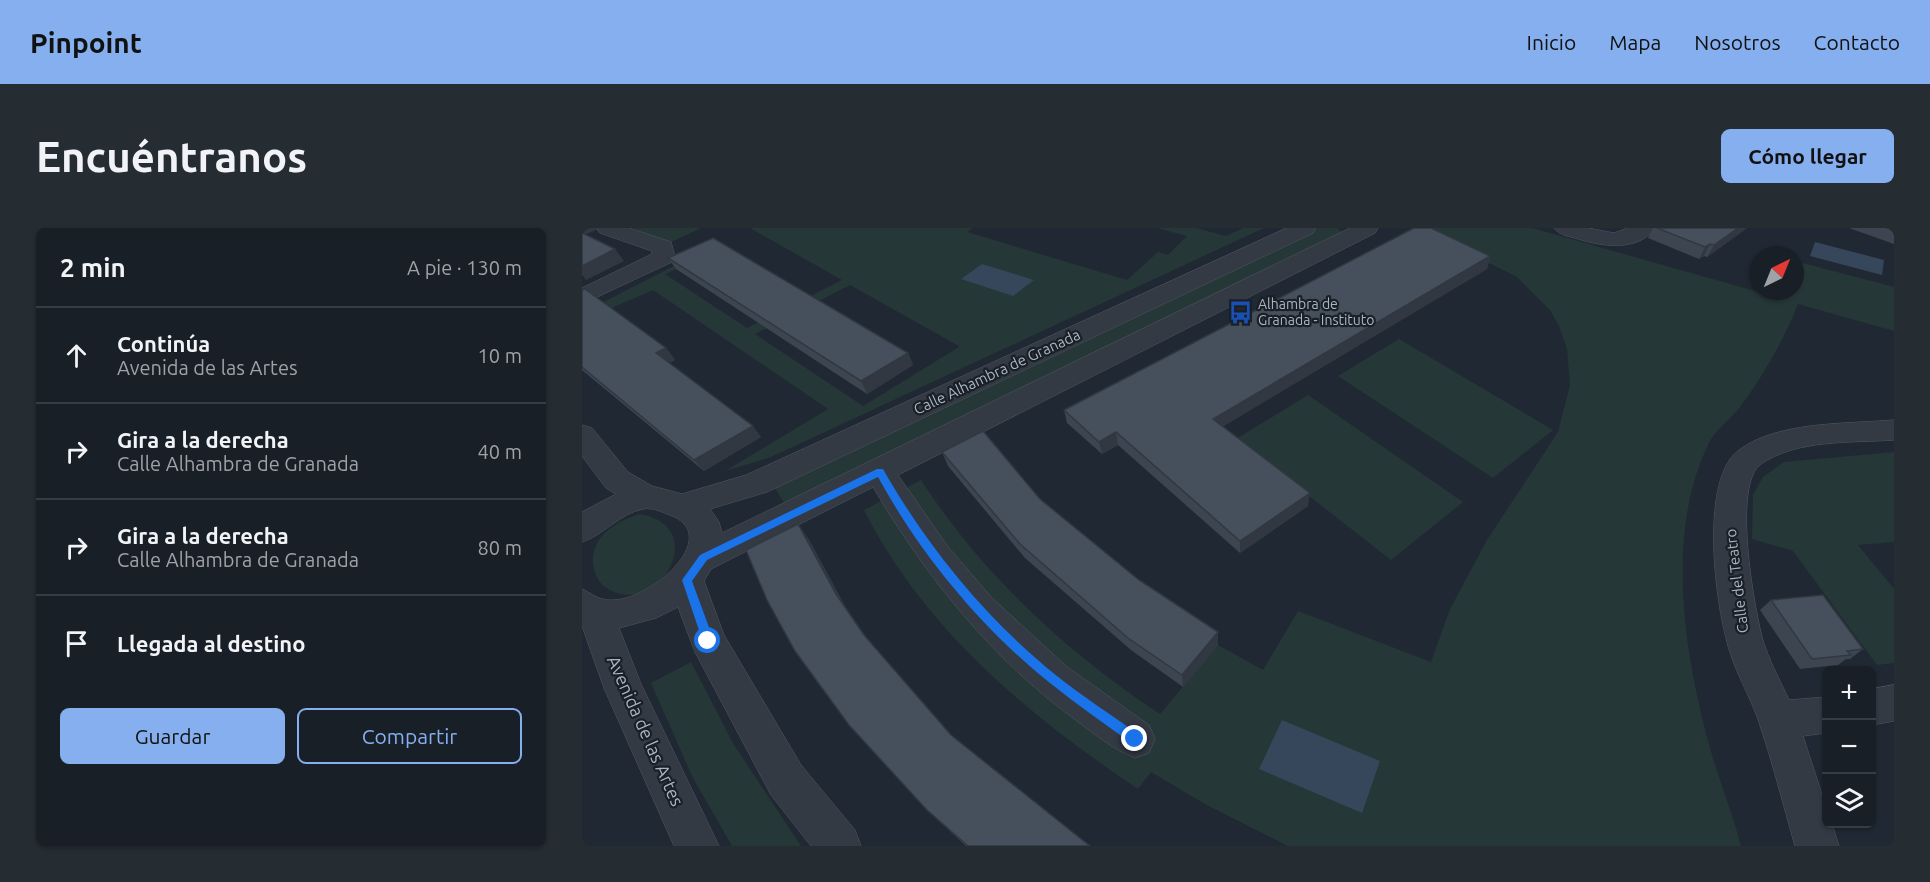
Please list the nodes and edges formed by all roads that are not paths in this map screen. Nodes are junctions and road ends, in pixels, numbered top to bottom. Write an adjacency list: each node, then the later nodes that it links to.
1 (608, 228): 6 (street)
2 (1305, 228): 11 (street, Calle Alhambra de Granada)
3 (1367, 228): 9 (street)
4 (1564, 228): 5 (street)
5 (1644, 228)
6 (582, 297)
7 (1894, 430): 18 (street, Calle del Teatro)
8 (582, 435): 10 (street)
9 (880, 472): 13 (street); 19 (street)
10 (646, 497): 11 (street); 12 (street)
11 (684, 505): 13 (street)
12 (582, 529)
13 (695, 569): 14 (street); 21 (street)
14 (586, 609): 20 (street, Avenida de las Artes)
15 (1894, 703): 16 (street)
16 (1876, 706)
17 (1822, 716): 18 (street)
18 (1778, 720): 22 (street, Calle del Teatro)
19 (1135, 739)
20 (698, 846)
21 (839, 846)
22 (1817, 846)

